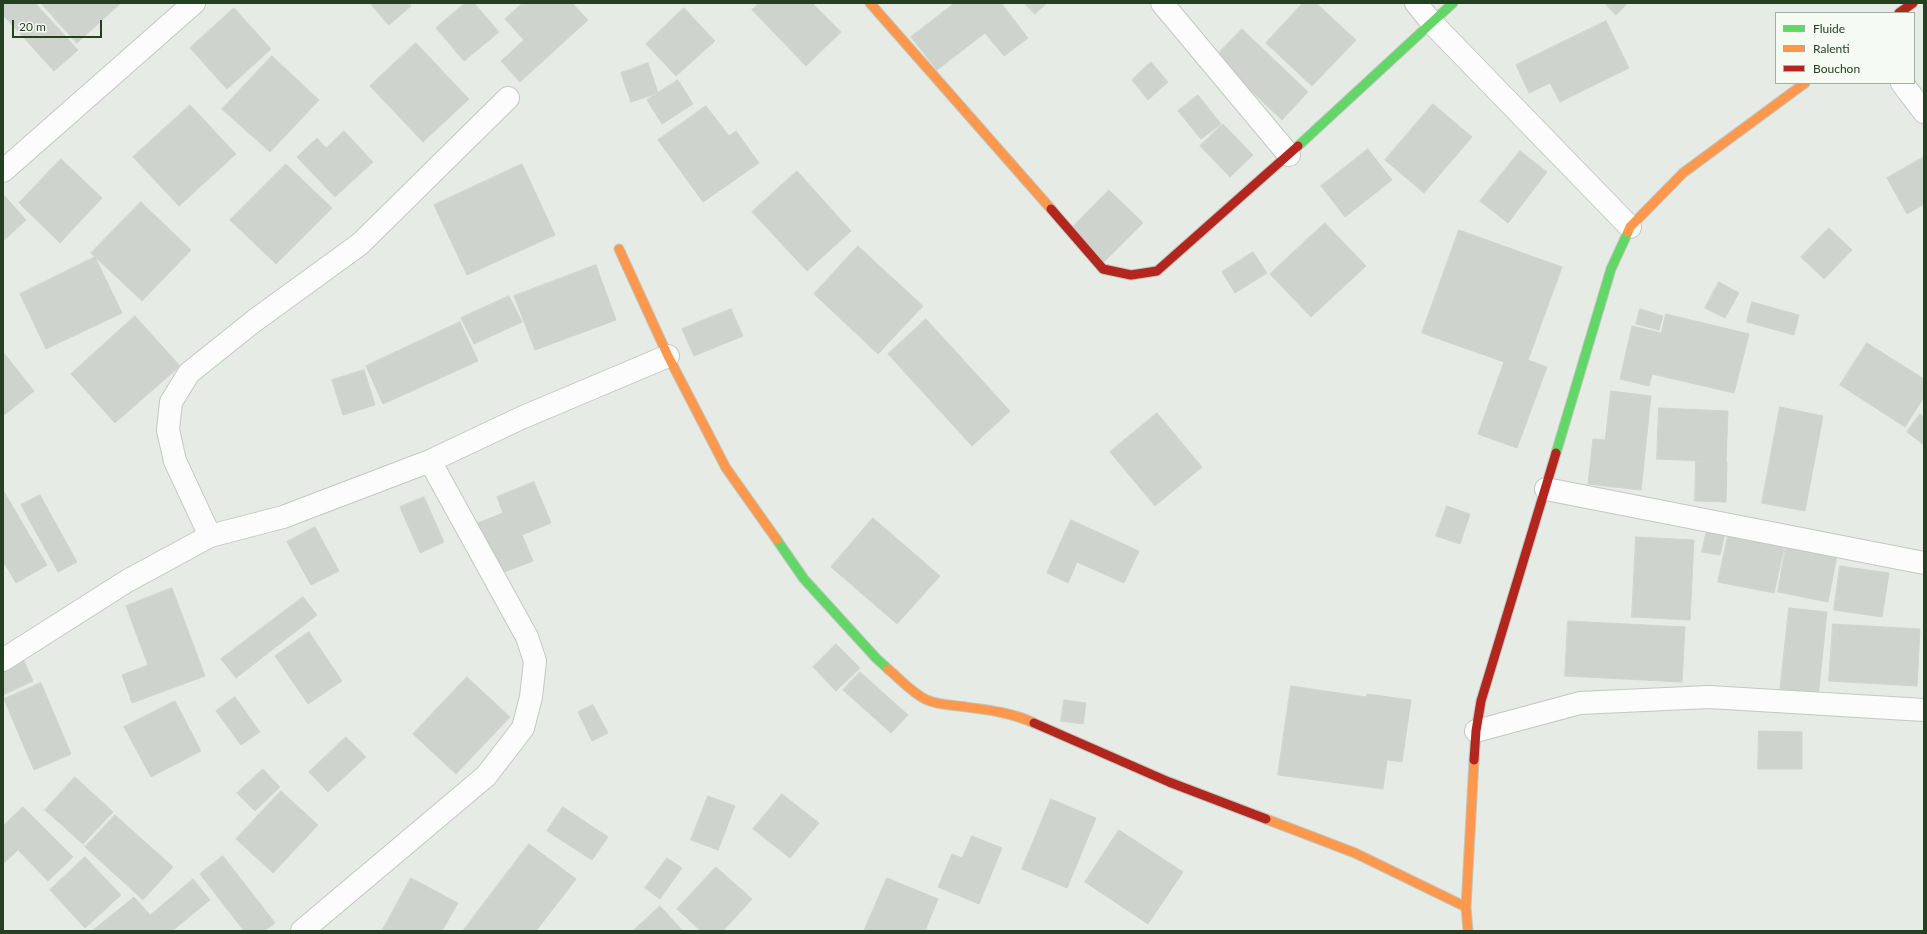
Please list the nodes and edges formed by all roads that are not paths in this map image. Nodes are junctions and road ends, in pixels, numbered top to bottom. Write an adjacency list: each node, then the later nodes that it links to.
1 (194, 3): 14 (street)
2 (870, 3): 13 (street)
3 (1162, 3): 13 (street)
4 (1416, 3): 8 (street)
5 (1453, 3): 8 (street)
6 (1913, 3): 7 (street)
7 (1900, 12)
8 (1432, 23): 13 (street); 15 (street)
9 (1804, 84): 15 (street)
10 (1903, 84): 12 (street)
11 (508, 98): 20 (street)
12 (1924, 112)
13 (1289, 155)
14 (3, 171)
15 (1630, 227): 19 (street)
16 (619, 249): 17 (street)
17 (668, 356): 18 (street); 25 (street)
18 (430, 461): 20 (street); 26 (street)
19 (1546, 489): 21 (street); 24 (street)
20 (210, 536): 22 (street)
21 (1924, 563)
22 (3, 660)
23 (1924, 710): 24 (street)
24 (1476, 731): 25 (street)
25 (1466, 906): 27 (street)
26 (302, 931)
27 (1468, 931)

